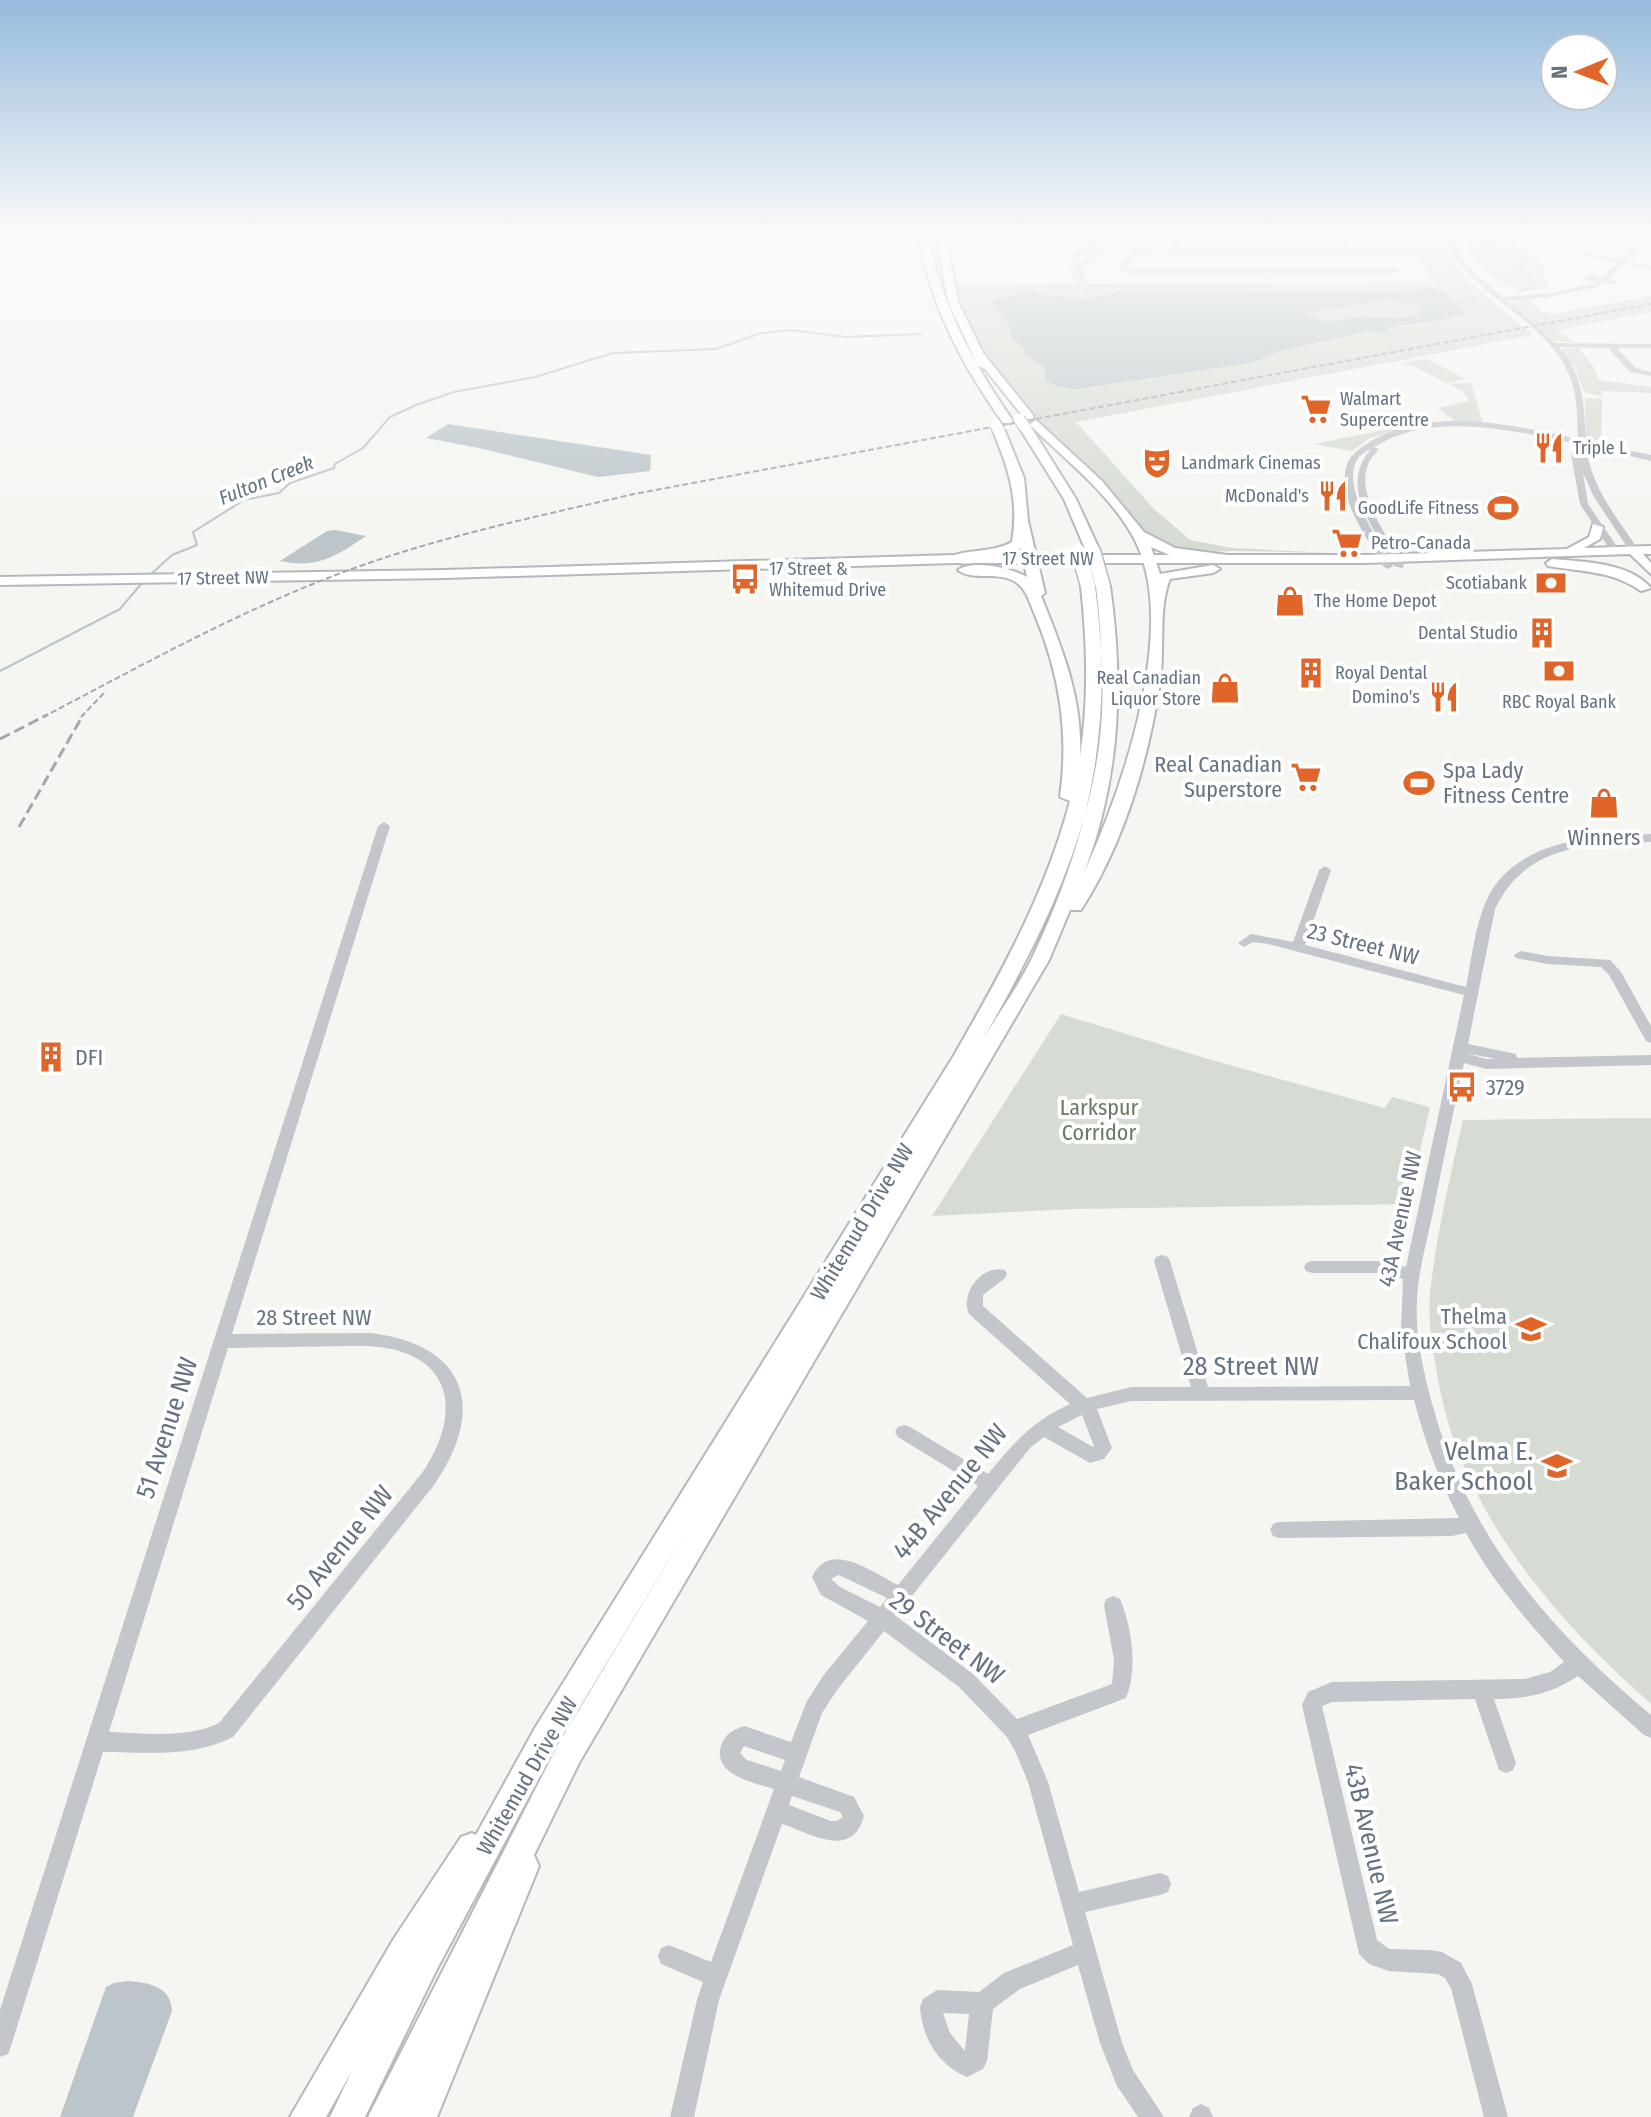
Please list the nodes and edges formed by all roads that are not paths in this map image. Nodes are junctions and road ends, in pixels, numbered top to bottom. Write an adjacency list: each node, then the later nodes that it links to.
1 (951, 330): 8 (highway)
2 (964, 330): 8 (highway)
3 (1535, 330): 4 (street)
4 (1553, 345): 5 (street); 9 (street)
5 (1610, 345): 6 (street); 7 (street)
6 (1651, 346)
7 (1651, 374)
8 (1015, 424): 12 (highway); 14 (highway); 26 (highway, Whitemud Drive NW, bridge)
9 (1579, 444): 10 (street); 11 (street); 16 (street); 18 (street)
10 (1651, 459)
11 (1579, 484): 13 (street); 16 (street)
12 (1021, 521): 20 (highway); 21 (highway)
13 (1597, 527): 15 (main road); 16 (street)
14 (1139, 535): 17 (highway); 22 (highway)
15 (1569, 552): 16 (main road, 17 Street NW); 18 (main road, 17 Street NW)
16 (1634, 557): 19 (main road, 17 Street NW); 23 (main road); 27 (main road)
17 (1227, 559): 18 (main road, 17 Street NW); 22 (main road, 17 Street NW)
18 (1391, 562): 23 (main road, 17 Street NW); 24 (main road, 17 Street NW)
19 (1552, 563): 23 (main road, 17 Street NW); 27 (main road)
20 (959, 564): 21 (main road, 17 Street NW); 25 (main road, 17 Street NW); 29 (highway)
21 (1029, 564): 22 (main road, 17 Street NW); 29 (highway)
22 (1152, 564): 24 (main road, 17 Street NW); 28 (highway)
23 (1440, 565)
24 (1213, 569): 28 (highway)
25 (0, 581)
26 (1096, 586): 33 (highway, Whitemud Drive NW); 37 (highway, Whitemud Drive NW)
27 (1649, 589)
28 (1158, 592): 37 (highway)
29 (1052, 639): 33 (highway)
30 (384, 826): 46 (street, 51 Avenue NW)
31 (1651, 838): 38 (street, 43A Avenue NW)
32 (1325, 870): 35 (street)
33 (1056, 879): 64 (highway, Whitemud Drive NW)
34 (1244, 943): 35 (street, 23 Street NW)
35 (1298, 948): 38 (street, 23 Street NW)
36 (1521, 955): 39 (street)
37 (1040, 960): 64 (highway, Whitemud Drive NW)
38 (1472, 993): 40 (street, 43A Avenue NW)
39 (1651, 1038)
40 (1460, 1052): 41 (street); 45 (street, 43A Avenue NW)
41 (1651, 1060)
42 (1162, 1261): 48 (street)
43 (1312, 1267): 45 (street)
44 (999, 1274): 50 (street)
45 (1412, 1275): 49 (street, 43A Avenue NW)
46 (222, 1341): 47 (street, 28 Street NW); 63 (street, 51 Avenue NW)
47 (444, 1374): 63 (street, 50 Avenue NW)
48 (1201, 1393): 49 (street, 28 Street NW); 50 (street, 28 Street NW)
49 (1420, 1393): 54 (street, 43A Avenue NW)
50 (1084, 1405): 51 (street, 28 Street NW); 51 (street)
51 (1043, 1427): 53 (street, 44B Avenue NW)
52 (904, 1432): 53 (street)
53 (990, 1484): 56 (street, 44B Avenue NW)
54 (1470, 1524): 55 (street); 59 (street, 43A Avenue NW)
55 (1279, 1530)
56 (901, 1596): 58 (street, 44B Avenue NW); 58 (street, 29 Street NW)
57 (1113, 1605): 62 (street)
58 (882, 1619): 62 (street, 29 Street NW); 65 (street, 44B Avenue NW)
59 (1578, 1664): 60 (street); 61 (street, 43A Avenue NW)
60 (1482, 1692): 66 (street); 82 (street, 43B Avenue NW)
61 (1643, 1722)
62 (1014, 1730): 70 (street, 29 Street NW)
63 (95, 1742): 75 (street, 51 Avenue NW)
64 (557, 1746): 76 (highway); 77 (highway, Whitemud Drive NW); 78 (highway, Whitemud Drive NW); 79 (highway)
65 (796, 1754): 67 (street, 44B Avenue NW); 67 (street)
66 (1506, 1763)
67 (786, 1782): 68 (street, 44B Avenue NW); 68 (street)
68 (776, 1811): 73 (street, 44B Avenue NW)
69 (1160, 1884): 70 (street)
70 (1073, 1904): 71 (street, 29 Street NW)
71 (1086, 1951): 74 (street); 81 (street, 29 Street NW)
72 (669, 1956): 73 (street)
73 (716, 1976): 80 (street, 44B Avenue NW)
74 (982, 2003)
75 (0, 2046)
76 (307, 2117)
77 (347, 2117)
78 (385, 2117)
79 (420, 2117)
80 (682, 2117)
81 (1152, 2117)
82 (1496, 2117)

